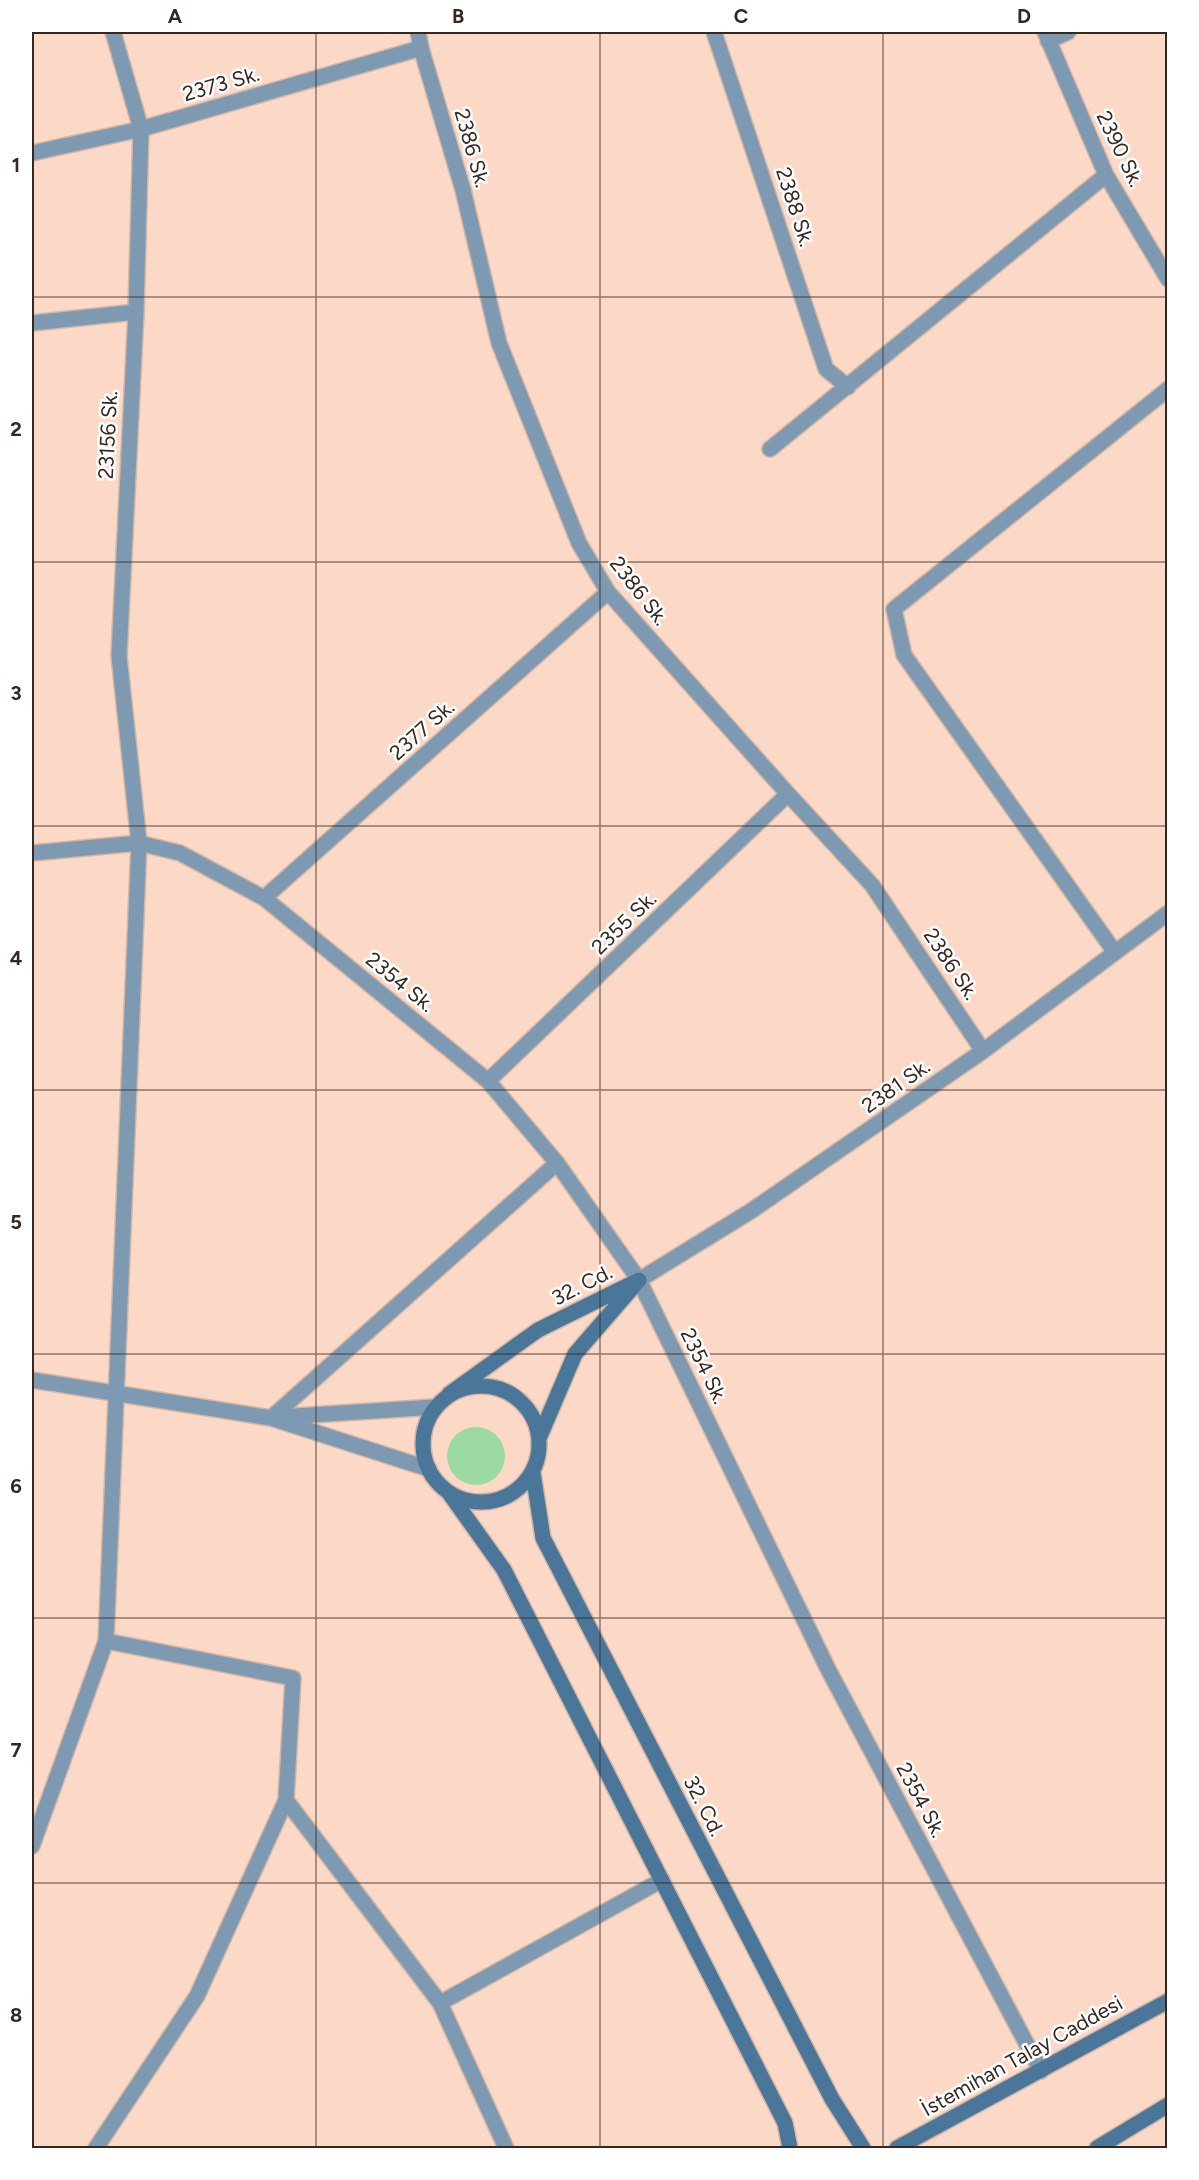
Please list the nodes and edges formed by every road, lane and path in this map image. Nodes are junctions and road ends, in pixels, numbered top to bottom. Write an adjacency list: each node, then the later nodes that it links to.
1 (113, 32): 7 (street, 23156 Sk.)
2 (418, 32): 6 (street, 2386 Sk.)
3 (714, 32): 13 (street, 2388 Sk.)
4 (1068, 32): 5 (street)
5 (1046, 36): 9 (street, 2390 Sk.)
6 (421, 48): 7 (street, 2373 Sk.); 16 (street, 2386 Sk.)
7 (141, 129): 8 (street, 2373 Sk.); 11 (street, 23156 Sk.)
8 (32, 153)
9 (1106, 175): 10 (street, 2390 Sk.); 13 (street)
10 (1167, 279)
11 (135, 312): 12 (street); 18 (street, 23156 Sk.)
12 (32, 323)
13 (848, 387): 15 (street)
14 (1167, 389): 22 (street)
15 (771, 449)
16 (608, 592): 17 (street, 2386 Sk.); 20 (street, 2377 Sk.)
17 (788, 794): 23 (street, 2386 Sk.); 24 (street, 2355 Sk.)
18 (139, 843): 19 (street, 2354 Sk.); 20 (street, 2354 Sk.); 28 (street, 23156 Sk.)
19 (32, 853)
20 (264, 898): 24 (street, 2354 Sk.)
21 (1167, 913): 22 (street, 2381 Sk.)
22 (1114, 951): 23 (street, 2381 Sk.)
23 (983, 1051): 26 (street, 2381 Sk.)
24 (488, 1082): 25 (street, 2354 Sk.)
25 (557, 1163): 26 (street, 2354 Sk.); 31 (street)
26 (639, 1280): 29 (street, 32. Cd.); 32 (street, 32. Cd.); 42 (street, 2354 Sk.)
27 (32, 1380): 28 (street)
28 (115, 1393): 31 (street); 36 (street, 23156 Sk.)
29 (449, 1394): 30 (street); 32 (street)
30 (435, 1407): 31 (street); 33 (street)
31 (271, 1418): 33 (street)
32 (540, 1436): 34 (street)
33 (429, 1469): 35 (street)
34 (532, 1473): 35 (street); 47 (street, 32. Cd.)
35 (449, 1493): 39 (street)
36 (106, 1641): 37 (street); 38 (street, 23156 Sk.)
37 (286, 1800): 41 (street); 44 (street)
38 (32, 1846)
39 (662, 1880): 41 (street); 46 (street)
40 (1167, 2001): 42 (street, İstemihan Talay Caddesi)
41 (440, 2003): 45 (street)
42 (1041, 2071): 48 (street, İstemihan Talay Caddesi)
43 (1167, 2105): 49 (street)
44 (96, 2148)
45 (506, 2148)
46 (790, 2148)
47 (863, 2148)
48 (897, 2148)
49 (1097, 2148)

